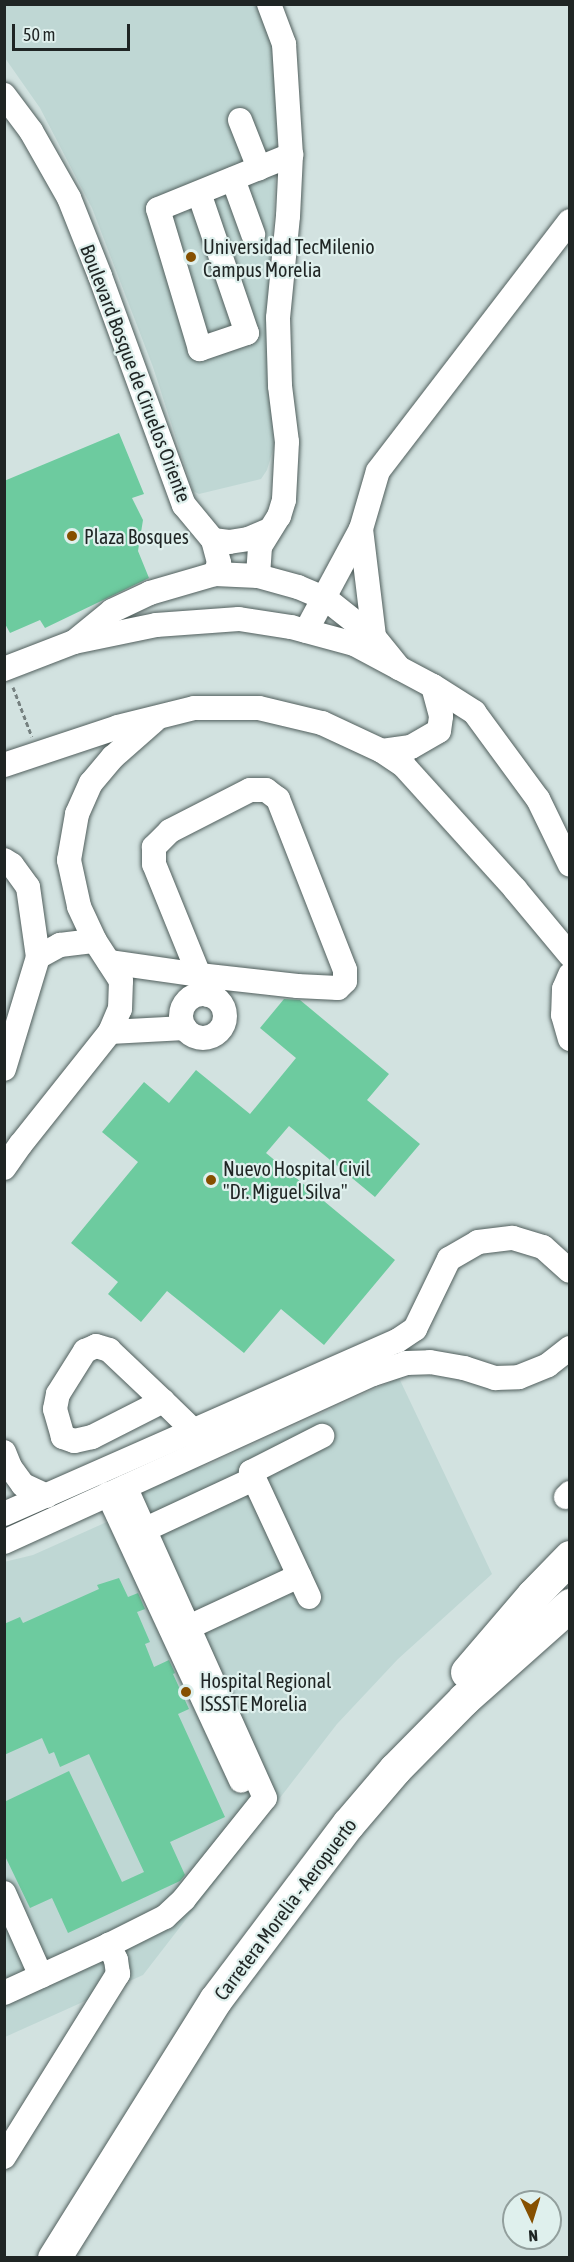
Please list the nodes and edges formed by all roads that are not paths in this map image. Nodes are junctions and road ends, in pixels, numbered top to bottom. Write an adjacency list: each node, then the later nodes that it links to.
1 (269, 4): 4 (street)
2 (4, 95): 12 (street, Boulevard Bosque de Ciruelos Oriente)
3 (240, 120): 5 (street)
4 (291, 155): 5 (street); 11 (street)
5 (259, 168): 6 (street)
6 (233, 179): 7 (street); 9 (street)
7 (199, 193): 7 (street)
8 (570, 221): 10 (street)
9 (254, 234)
10 (361, 529): 15 (street); 17 (street)
11 (269, 530): 12 (street); 14 (street)
12 (213, 540): 13 (street)
13 (215, 574): 14 (street); 18 (street)
14 (258, 576): 15 (street)
15 (326, 599): 16 (street); 17 (street)
16 (306, 631): 18 (street); 19 (street)
17 (374, 637): 19 (street)
18 (74, 642): 20 (street)
19 (399, 668): 21 (street)
20 (5, 669)
21 (434, 686): 23 (street); 26 (street)
22 (162, 715): 23 (street); 24 (street); 27 (street)
23 (382, 751): 28 (street)
24 (4, 765)
25 (4, 860): 29 (street)
26 (570, 865)
27 (95, 941): 29 (street); 30 (street)
28 (570, 955)
29 (38, 957): 37 (street)
30 (109, 962): 33 (street); 35 (street)
31 (570, 975): 36 (street)
32 (235, 978): 33 (street); 33 (street); 33 (street)
33 (209, 991): 34 (street); 34 (street)
34 (185, 1028): 35 (street)
35 (110, 1032): 38 (street)
36 (570, 1039)
37 (4, 1069)
38 (4, 1168)
39 (570, 1271): 42 (street)
40 (570, 1348): 46 (street)
41 (163, 1401): 41 (street); 42 (street)
42 (195, 1432): 47 (street)
43 (322, 1436): 45 (street)
44 (4, 1452): 47 (street)
45 (254, 1479): 49 (street); 53 (street)
46 (116, 1491): 49 (street); 50 (street)
47 (47, 1496): 48 (street)
48 (4, 1514)
49 (136, 1533): 53 (street)
50 (4, 1542)
51 (570, 1557): 54 (highway)
52 (570, 1605): 54 (highway, Carretera Morelia - Aeropuerto)
53 (181, 1631): 56 (street)
54 (394, 1768): 60 (highway, Carretera Morelia - Aeropuerto)
55 (4, 1893): 57 (street)
56 (109, 1945): 57 (street); 59 (street)
57 (41, 1976): 58 (street)
58 (4, 1993)
59 (5, 2155)
60 (54, 2258)

